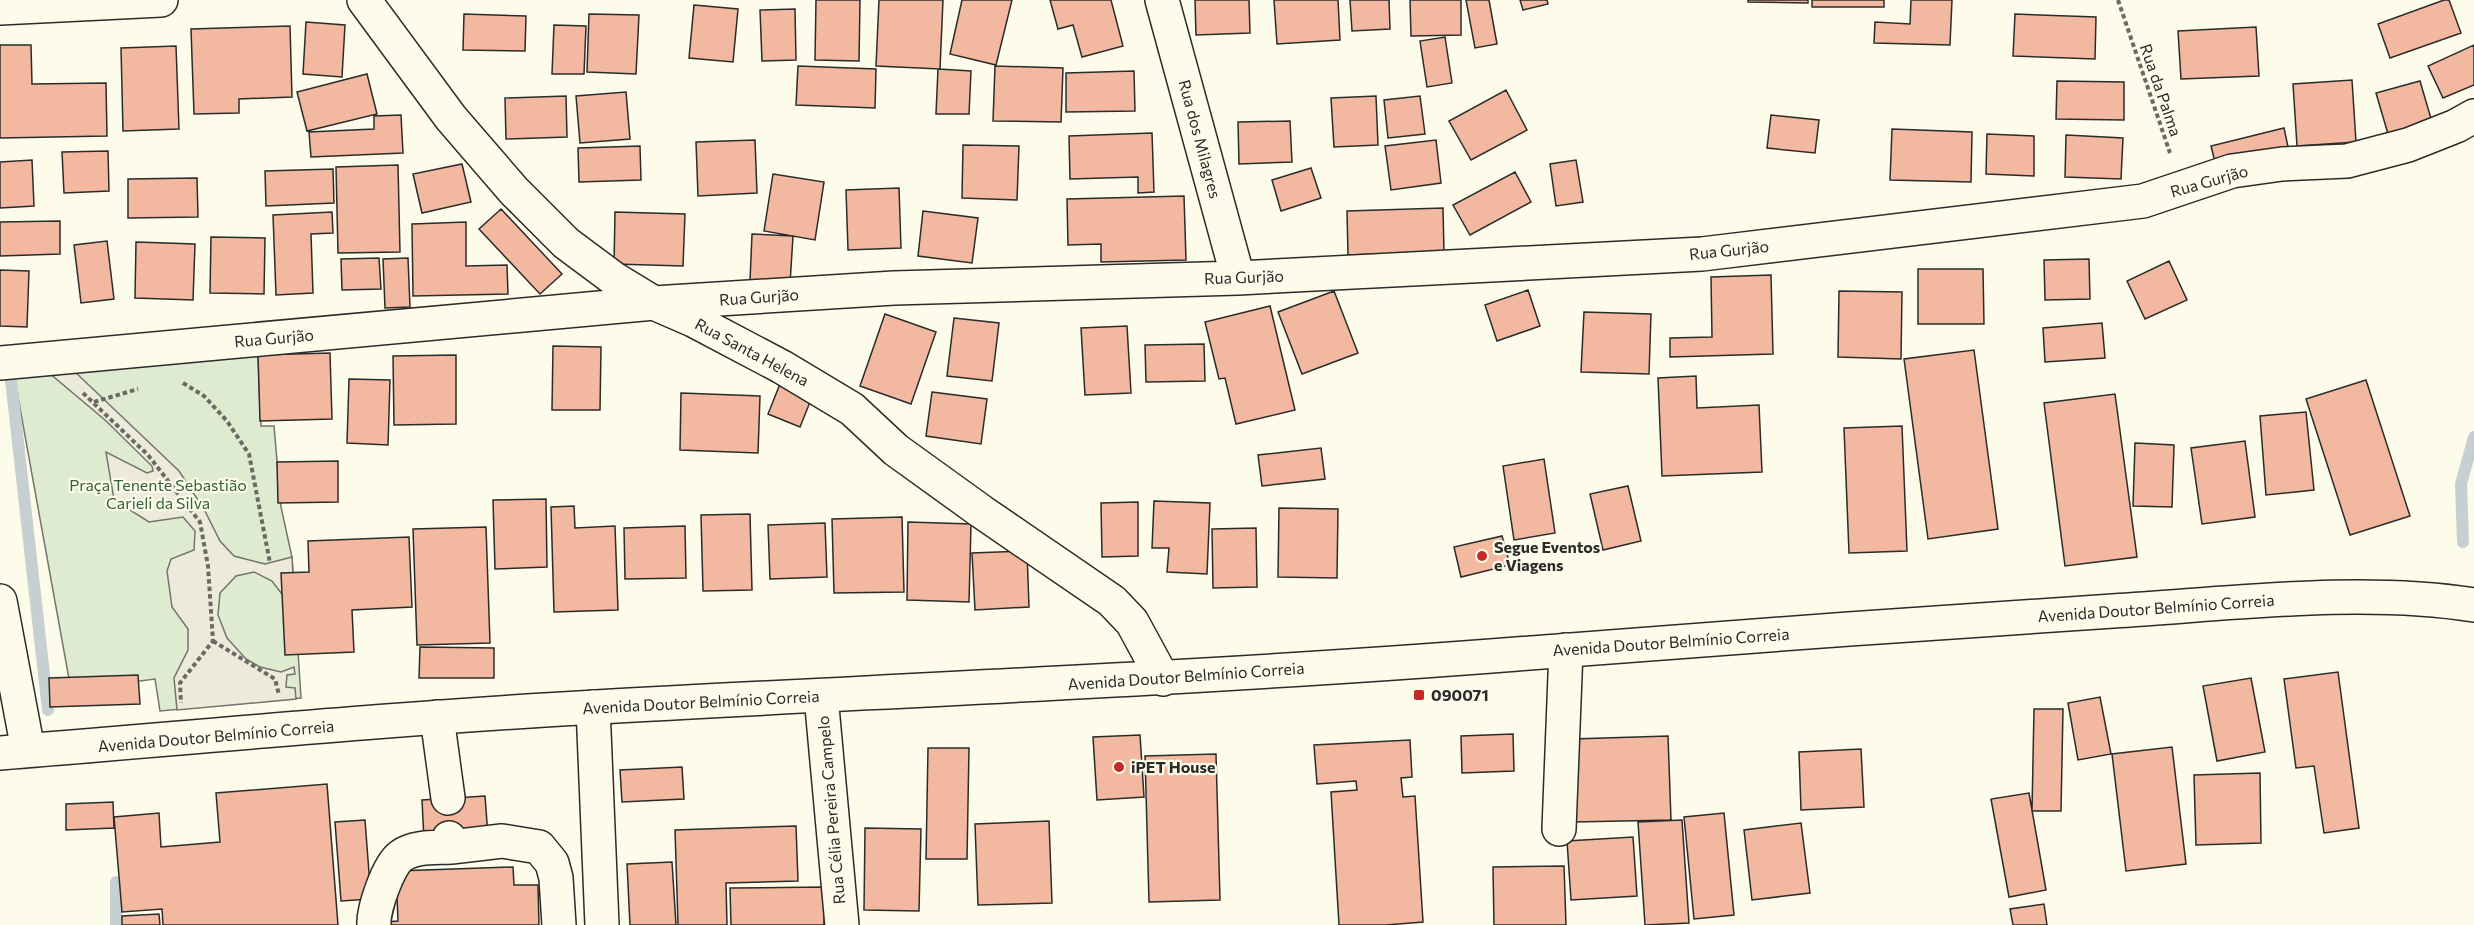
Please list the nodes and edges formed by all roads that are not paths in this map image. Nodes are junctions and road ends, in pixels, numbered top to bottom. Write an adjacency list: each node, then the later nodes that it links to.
1 (162, 0): 4 (street)
2 (364, 0): 7 (street, Rua Santa Helena)
3 (1162, 0): 6 (street, Rua dos Milagres)
4 (0, 8)
5 (2474, 116): 6 (street, Rua Gurjão)
6 (1238, 278): 7 (street, Rua Gurjão)
7 (654, 303): 8 (street, Rua Gurjão); 12 (street, Rua Santa Helena)
8 (0, 363)
9 (0, 601): 16 (street)
10 (2474, 604): 11 (street, Avenida Doutor Belmínio Correia)
11 (1566, 650): 12 (street, Avenida Doutor Belmínio Correia); 18 (street)
12 (1163, 679): 13 (street, Avenida Doutor Belmínio Correia)
13 (821, 696): 14 (street, Avenida Doutor Belmínio Correia); 22 (street, Rua Célia Pereira Campelo)
14 (593, 707): 15 (street, Avenida Doutor Belmínio Correia); 21 (street)
15 (437, 717): 16 (street, Avenida Doutor Belmínio Correia); 17 (street)
16 (14, 751)
17 (448, 798)
18 (1559, 829)
19 (374, 925): 20 (street)
20 (559, 925)
21 (602, 925)
22 (842, 925)

